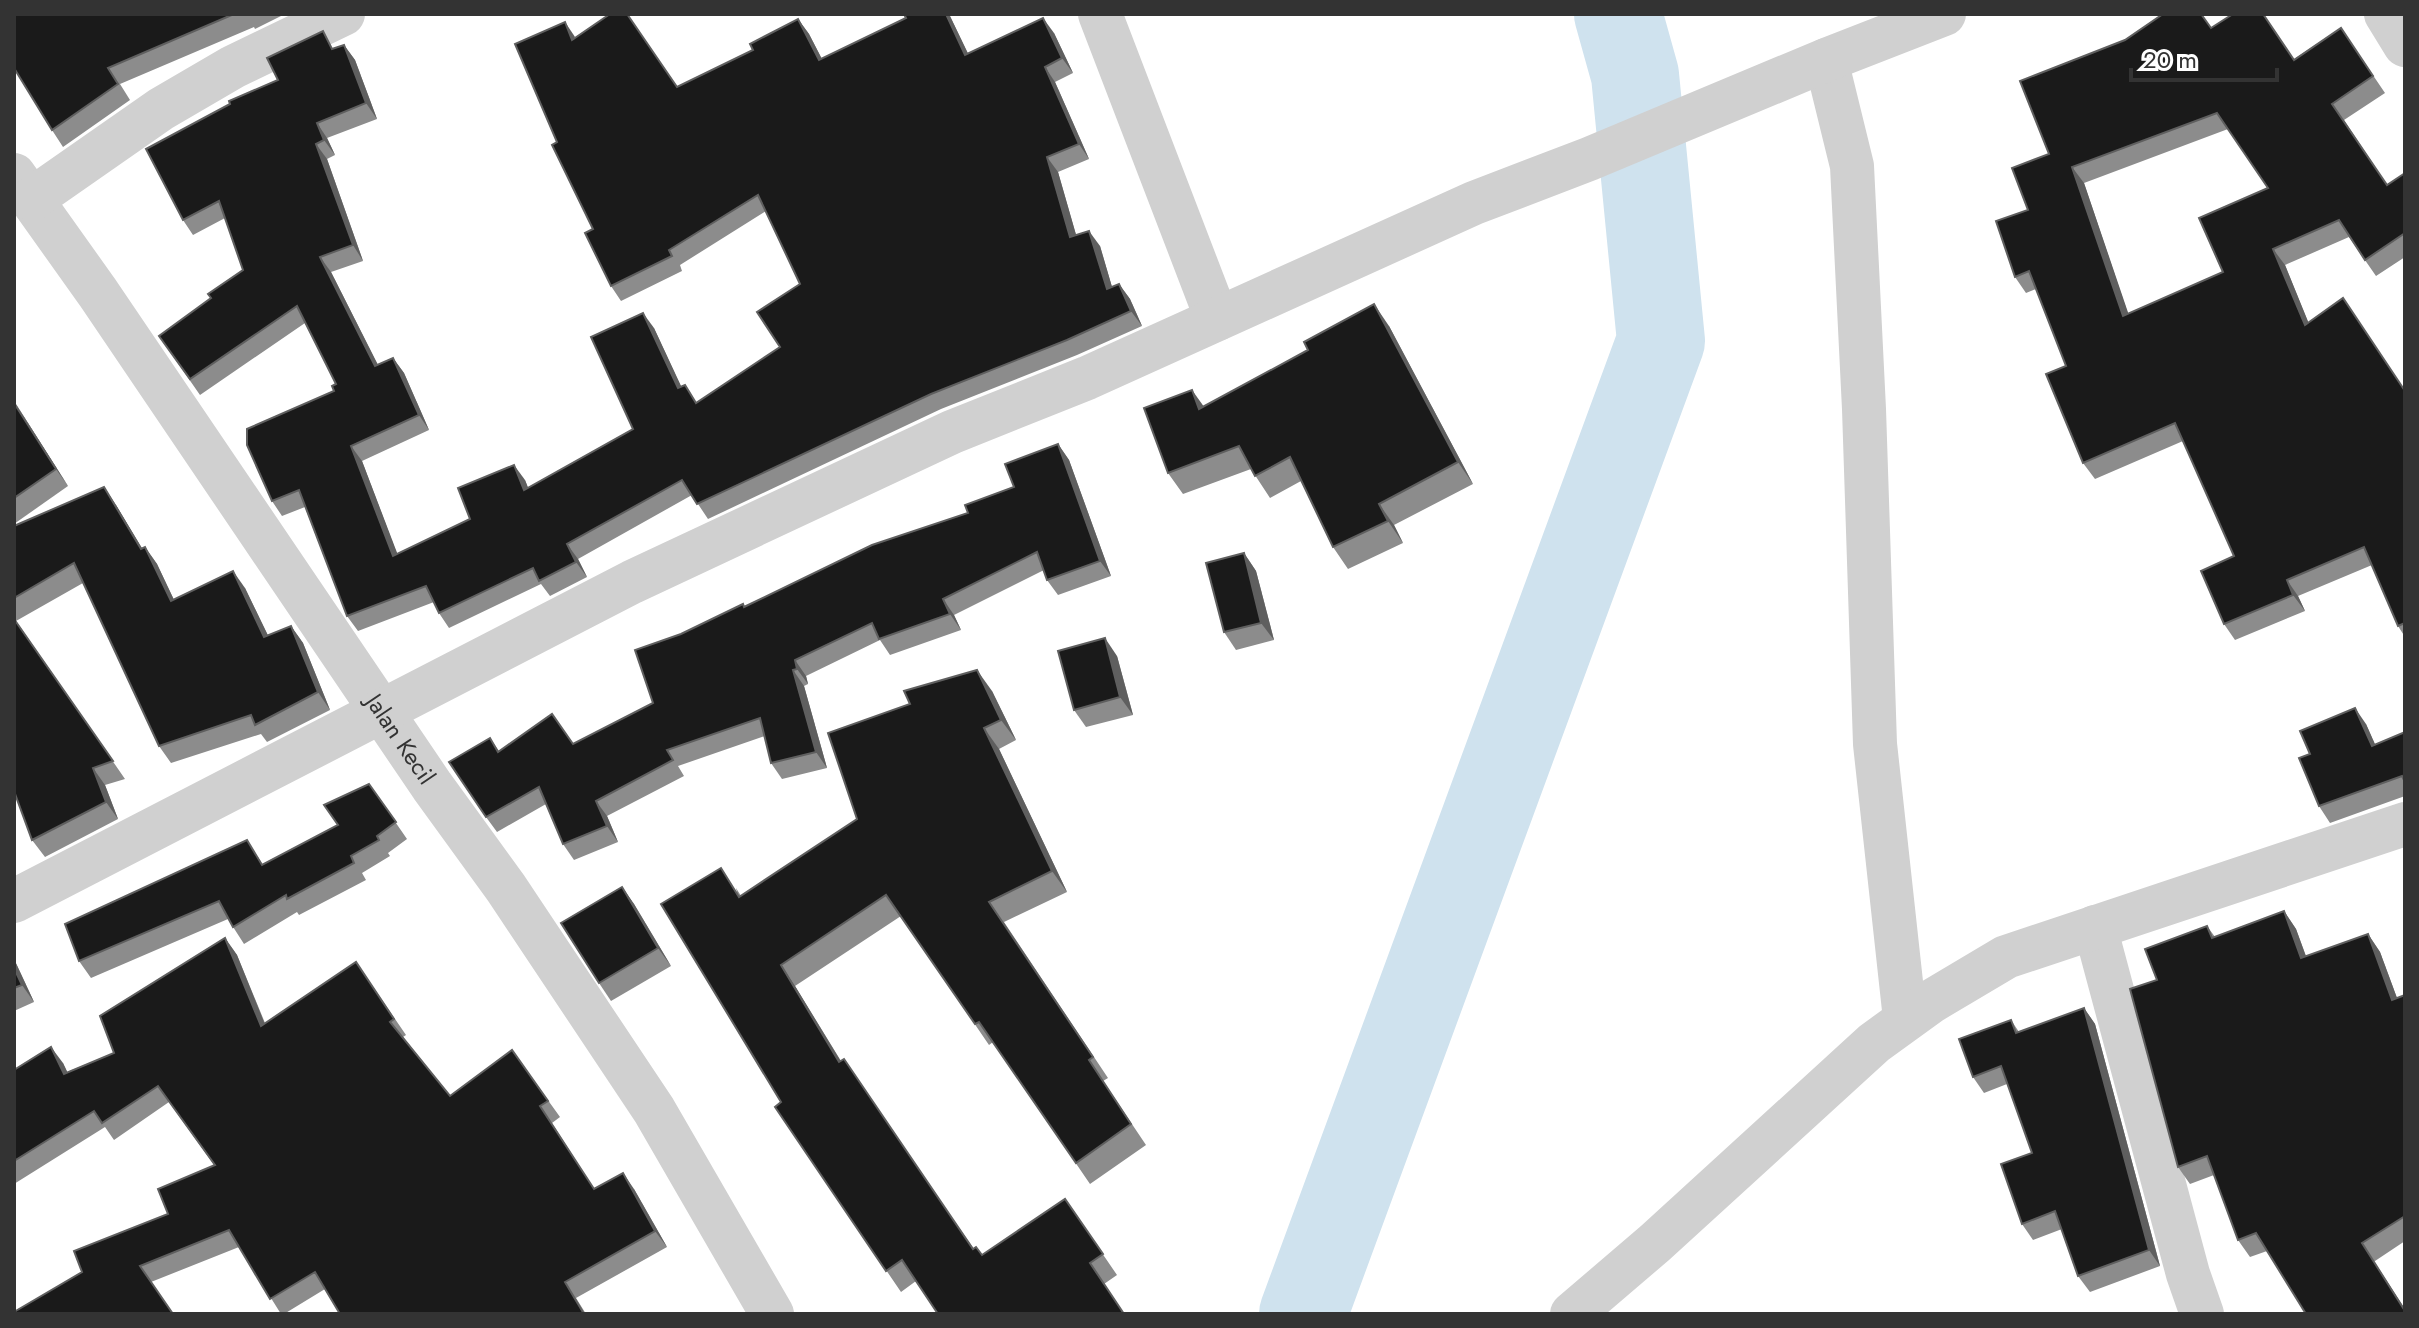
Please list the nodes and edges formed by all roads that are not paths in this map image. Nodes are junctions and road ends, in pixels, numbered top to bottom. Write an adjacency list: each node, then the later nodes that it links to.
1 (343, 14): 7 (street)
2 (1100, 14): 8 (street)
3 (1944, 14): 6 (street)
4 (2386, 14): 5 (street)
5 (2405, 45)
6 (1826, 60): 8 (street); 13 (street)
7 (23, 187): 9 (street, Jalan Kecil)
8 (1217, 319): 9 (street)
9 (382, 710): 11 (street); 14 (street, Jalan Kecil)
10 (2405, 824): 12 (street)
11 (14, 901)
12 (2095, 927): 13 (street); 16 (street)
13 (1905, 1019): 15 (street)
14 (772, 1314)
15 (1572, 1314)
16 (2202, 1314)

